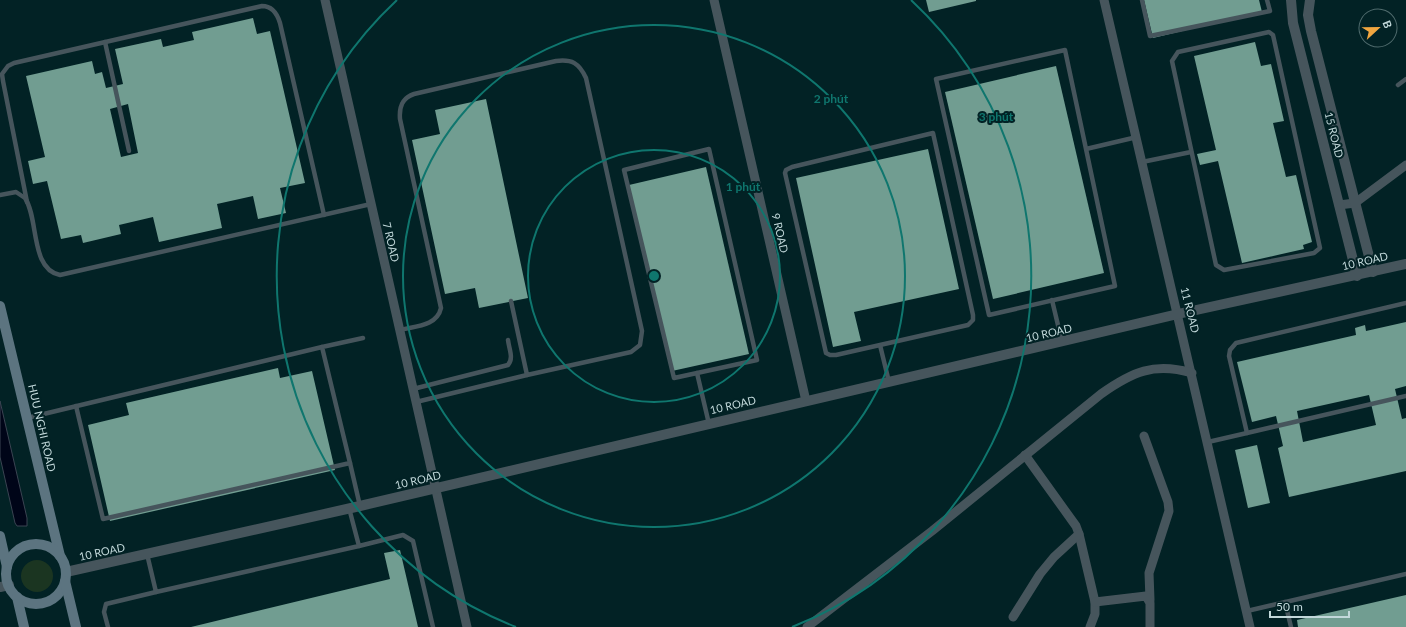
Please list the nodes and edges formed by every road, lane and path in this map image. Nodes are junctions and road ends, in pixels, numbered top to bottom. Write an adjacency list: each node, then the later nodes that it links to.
1 (325, 0): 20 (street, 7 ROAD)
2 (714, 0): 43 (street, 9 ROAD)
3 (1106, 0): 11 (street, 11 ROAD)
4 (1142, 0): 5 (lane)
5 (1267, 0)
6 (1291, 0): 21 (street, 15 ROAD)
7 (1310, 0): 19 (street, 15 ROAD)
8 (105, 42): 13 (lane); 18 (lane); 22 (lane)
9 (1406, 79): 10 (lane)
10 (1398, 85)
11 (1137, 137): 12 (lane); 15 (street, 11 ROAD)
12 (1086, 149): 26 (lane); 26 (lane)
13 (129, 151)
14 (1191, 152): 14 (lane); 15 (lane)
15 (1142, 162): 30 (street, 11 ROAD)
16 (1406, 165): 19 (street)
17 (0, 195): 18 (lane)
18 (27, 202): 22 (lane)
19 (1355, 203): 21 (street); 24 (street, 15 ROAD)
20 (371, 204): 22 (lane); 31 (street, 7 ROAD)
21 (1339, 205): 25 (street, 15 ROAD)
22 (324, 215)
23 (1406, 264): 24 (street, 10 ROAD)
24 (1373, 272): 25 (street, 10 ROAD)
25 (1356, 276): 30 (street, 10 ROAD)
26 (1052, 300): 34 (lane)
27 (511, 301): 39 (lane)
28 (1406, 303): 48 (lane)
29 (0, 306): 46 (main road, HUU NGHI ROAD)
30 (1178, 314): 34 (street, 10 ROAD); 38 (street, 11 ROAD)
31 (399, 330): 39 (lane); 41 (street, 7 ROAD)
32 (363, 338): 36 (lane)
33 (508, 340): 41 (lane)
34 (1062, 342): 40 (street, 10 ROAD)
35 (880, 345): 35 (lane); 40 (lane)
36 (322, 347): 45 (lane); 52 (lane)
37 (697, 373): 37 (lane); 47 (lane)
38 (1192, 373): 50 (street, 11 ROAD); 51 (street)
39 (527, 375): 44 (lane)
40 (889, 382): 43 (street, 10 ROAD)
41 (413, 389): 44 (street, 7 ROAD)
42 (1406, 396): 48 (lane)
43 (806, 400): 47 (street, 10 ROAD)
44 (416, 402): 53 (street, 7 ROAD)
45 (76, 406): 46 (lane); 52 (lane)
46 (27, 418): 60 (main road, HUU NGHI ROAD)
47 (709, 424): 53 (street, 10 ROAD)
48 (1247, 433): 50 (lane)
49 (1144, 436): 67 (street)
50 (1208, 442): 70 (street, 11 ROAD)
51 (1026, 455): 56 (street); 77 (street)
52 (350, 463): 54 (lane)
53 (435, 488): 54 (street, 10 ROAD); 76 (street, 7 ROAD)
54 (360, 506): 55 (street, 10 ROAD)
55 (349, 508): 58 (lane); 59 (street, 10 ROAD)
56 (1080, 534): 68 (street); 71 (street)
57 (0, 536): 61 (main road)
58 (358, 546): 65 (lane); 75 (lane)
59 (147, 554): 63 (street, 10 ROAD); 65 (lane)
60 (60, 556): 61 (main road); 63 (main road)
61 (8, 566): 64 (main road)
62 (1406, 574): 69 (lane)
63 (65, 577): 66 (main road); 73 (main road)
64 (4, 586): 66 (main road)
65 (156, 592): 74 (lane)
66 (17, 597): 72 (main road)
67 (1150, 600): 68 (street); 79 (street)
68 (1095, 602): 78 (street)
69 (1285, 602): 70 (lane); 81 (lane)
70 (1246, 611): 80 (street, 11 ROAD)
71 (1013, 617)
72 (24, 627)
73 (76, 627)
74 (108, 627)
75 (433, 627)
76 (467, 627)
77 (807, 627)
78 (1090, 627)
79 (1150, 627)
80 (1250, 627)
81 (1291, 627)

